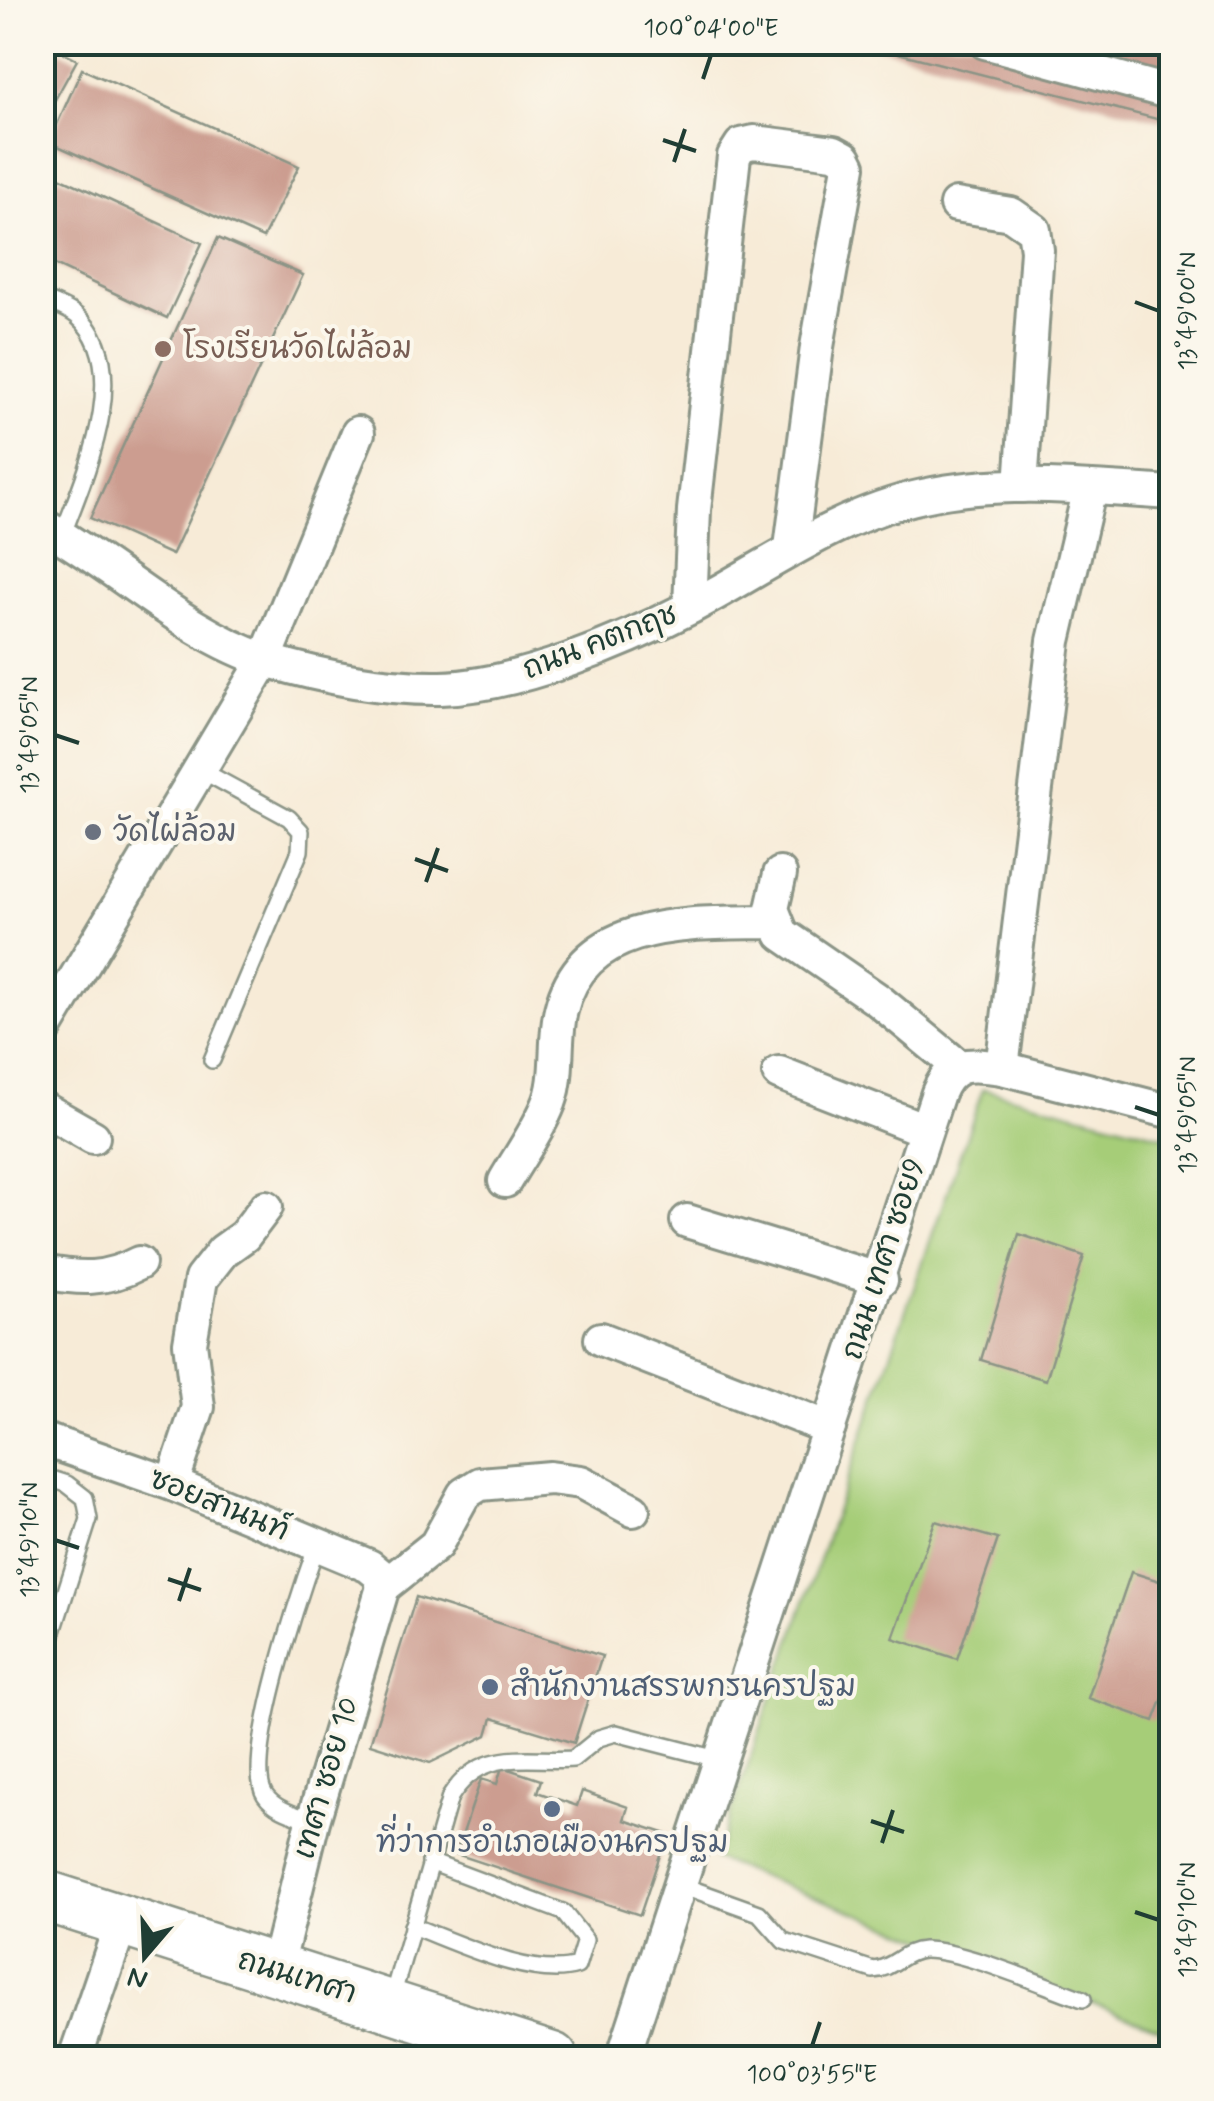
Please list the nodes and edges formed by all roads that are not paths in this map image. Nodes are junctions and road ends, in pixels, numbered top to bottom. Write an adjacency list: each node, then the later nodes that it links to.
1 (984, 42): 2 (street)
2 (1172, 93)
3 (956, 205): 6 (street)
4 (42, 298): 9 (lane)
5 (358, 433): 12 (street)
6 (1021, 486): 7 (street, ถนน คตกฤช); 10 (street, ถนน คตกฤช)
7 (1090, 488): 8 (street, ถนน คตกฤช); 19 (street)
8 (1172, 493)
9 (52, 530): 12 (street, ถนน คตกฤช)
10 (790, 548): 11 (street, ถนน คตกฤช); 11 (street)
11 (690, 607): 12 (street, ถนน คตกฤช)
12 (265, 660): 13 (street)
13 (199, 770): 16 (street); 17 (lane)
14 (780, 874): 15 (street)
15 (774, 922): 18 (street); 25 (street)
16 (42, 1034)
17 (212, 1060)
18 (958, 1066): 19 (street); 23 (street, ถนน เทศา ซอย9)
19 (1002, 1068): 22 (street)
20 (779, 1073): 23 (street)
21 (42, 1108): 24 (street)
22 (1172, 1112)
23 (926, 1130): 30 (street, ถนน เทศา ซอย9)
24 (93, 1137)
25 (505, 1181)
26 (266, 1207): 35 (street)
27 (687, 1221): 30 (street)
28 (138, 1262): 29 (street)
29 (42, 1272)
30 (880, 1280): 32 (street, ถนน เทศา ซอย9)
31 (601, 1340): 32 (street)
32 (828, 1428): 40 (street, ถนน เทศา ซอย9)
33 (42, 1439): 35 (street, ซอยสานนท์)
34 (42, 1476): 39 (lane)
35 (172, 1484): 37 (street, ซอยสานนท์)
36 (633, 1510): 38 (street)
37 (317, 1545): 38 (street, ซอยสานนท์); 41 (lane)
38 (384, 1588): 41 (street, เทศา ซอย 10)
39 (42, 1666)
40 (717, 1759): 42 (lane); 43 (street, ถนน เทศา ซอย9)
41 (313, 1821): 47 (street, เทศา ซอย 10)
42 (430, 1862): 46 (lane); 46 (lane)
43 (678, 1884): 48 (lane); 52 (street, ถนน เทศา ซอย9)
44 (42, 1895): 45 (main road, ถนนเทศา)
45 (122, 1921): 47 (main road, ถนนเทศา); 50 (street)
46 (412, 1926): 49 (lane)
47 (276, 1971): 49 (main road, ถนนเทศา)
48 (1083, 1999)
49 (390, 2006): 51 (main road, ถนนเทศา)
50 (75, 2058)
51 (552, 2058)
52 (623, 2058)

